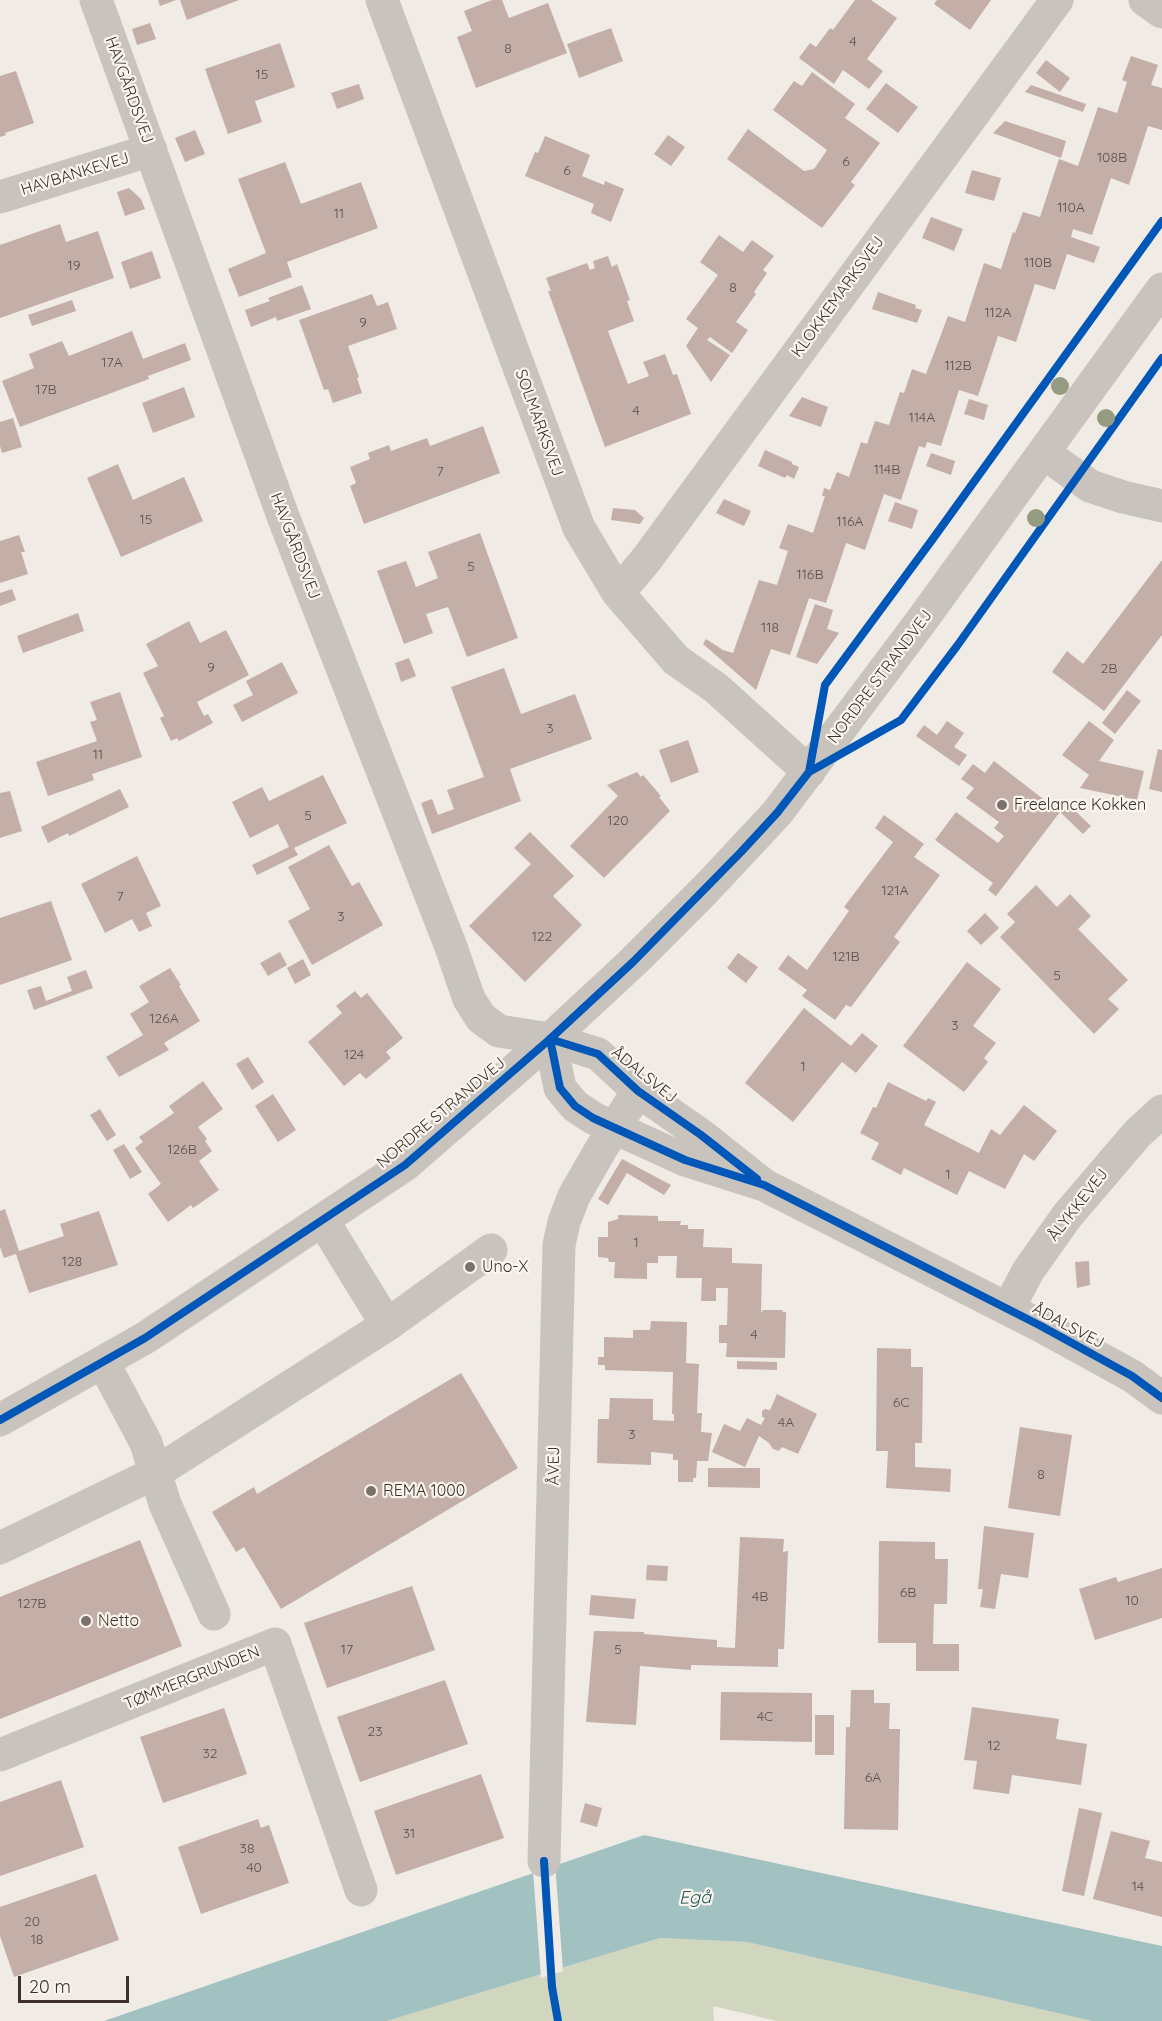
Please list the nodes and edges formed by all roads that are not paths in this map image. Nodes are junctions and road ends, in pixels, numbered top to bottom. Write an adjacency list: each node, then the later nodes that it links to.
1 (96, 0): 6 (street, HAVGÅRDSVEJ)
2 (382, 0): 11 (street, SOLMARKSVEJ)
3 (1057, 0): 11 (street, KLOKKEMARKSVEJ)
4 (1145, 0): 5 (street)
5 (1162, 12)
6 (151, 150): 7 (street, HAVBANKEVEJ); 13 (street, HAVGÅRDSVEJ)
7 (0, 197)
8 (1162, 289): 9 (street, NORDRE STRANDVEJ)
9 (1044, 453): 10 (street); 12 (street, NORDRE STRANDVEJ)
10 (1162, 506)
11 (618, 593): 12 (street, SOLMARKSVEJ)
12 (809, 772): 13 (street, NORDRE STRANDVEJ)
13 (550, 1039): 14 (street, ÅDALSVEJ); 16 (street, ÅDALSVEJ); 18 (street, NORDRE STRANDVEJ)
14 (638, 1091): 16 (street, ÅVEJ); 17 (street, ÅDALSVEJ)
15 (1162, 1111): 20 (street, ÅLYKKEVEJ)
16 (615, 1128): 17 (street, ÅDALSVEJ); 29 (street, ÅVEJ)
17 (764, 1185): 20 (street, ÅDALSVEJ)
18 (323, 1221): 21 (street); 22 (street, NORDRE STRANDVEJ)
19 (491, 1250): 21 (street)
20 (1008, 1309): 23 (street, ÅDALSVEJ)
21 (387, 1325): 25 (street)
22 (103, 1362): 24 (street, NORDRE STRANDVEJ); 25 (street)
23 (1162, 1398)
24 (0, 1420)
25 (155, 1473): 26 (street); 27 (street)
26 (0, 1548)
27 (214, 1614)
28 (0, 1755): 30 (street, TØMMERGRUNDEN)
29 (544, 1861)
30 (361, 1890)

